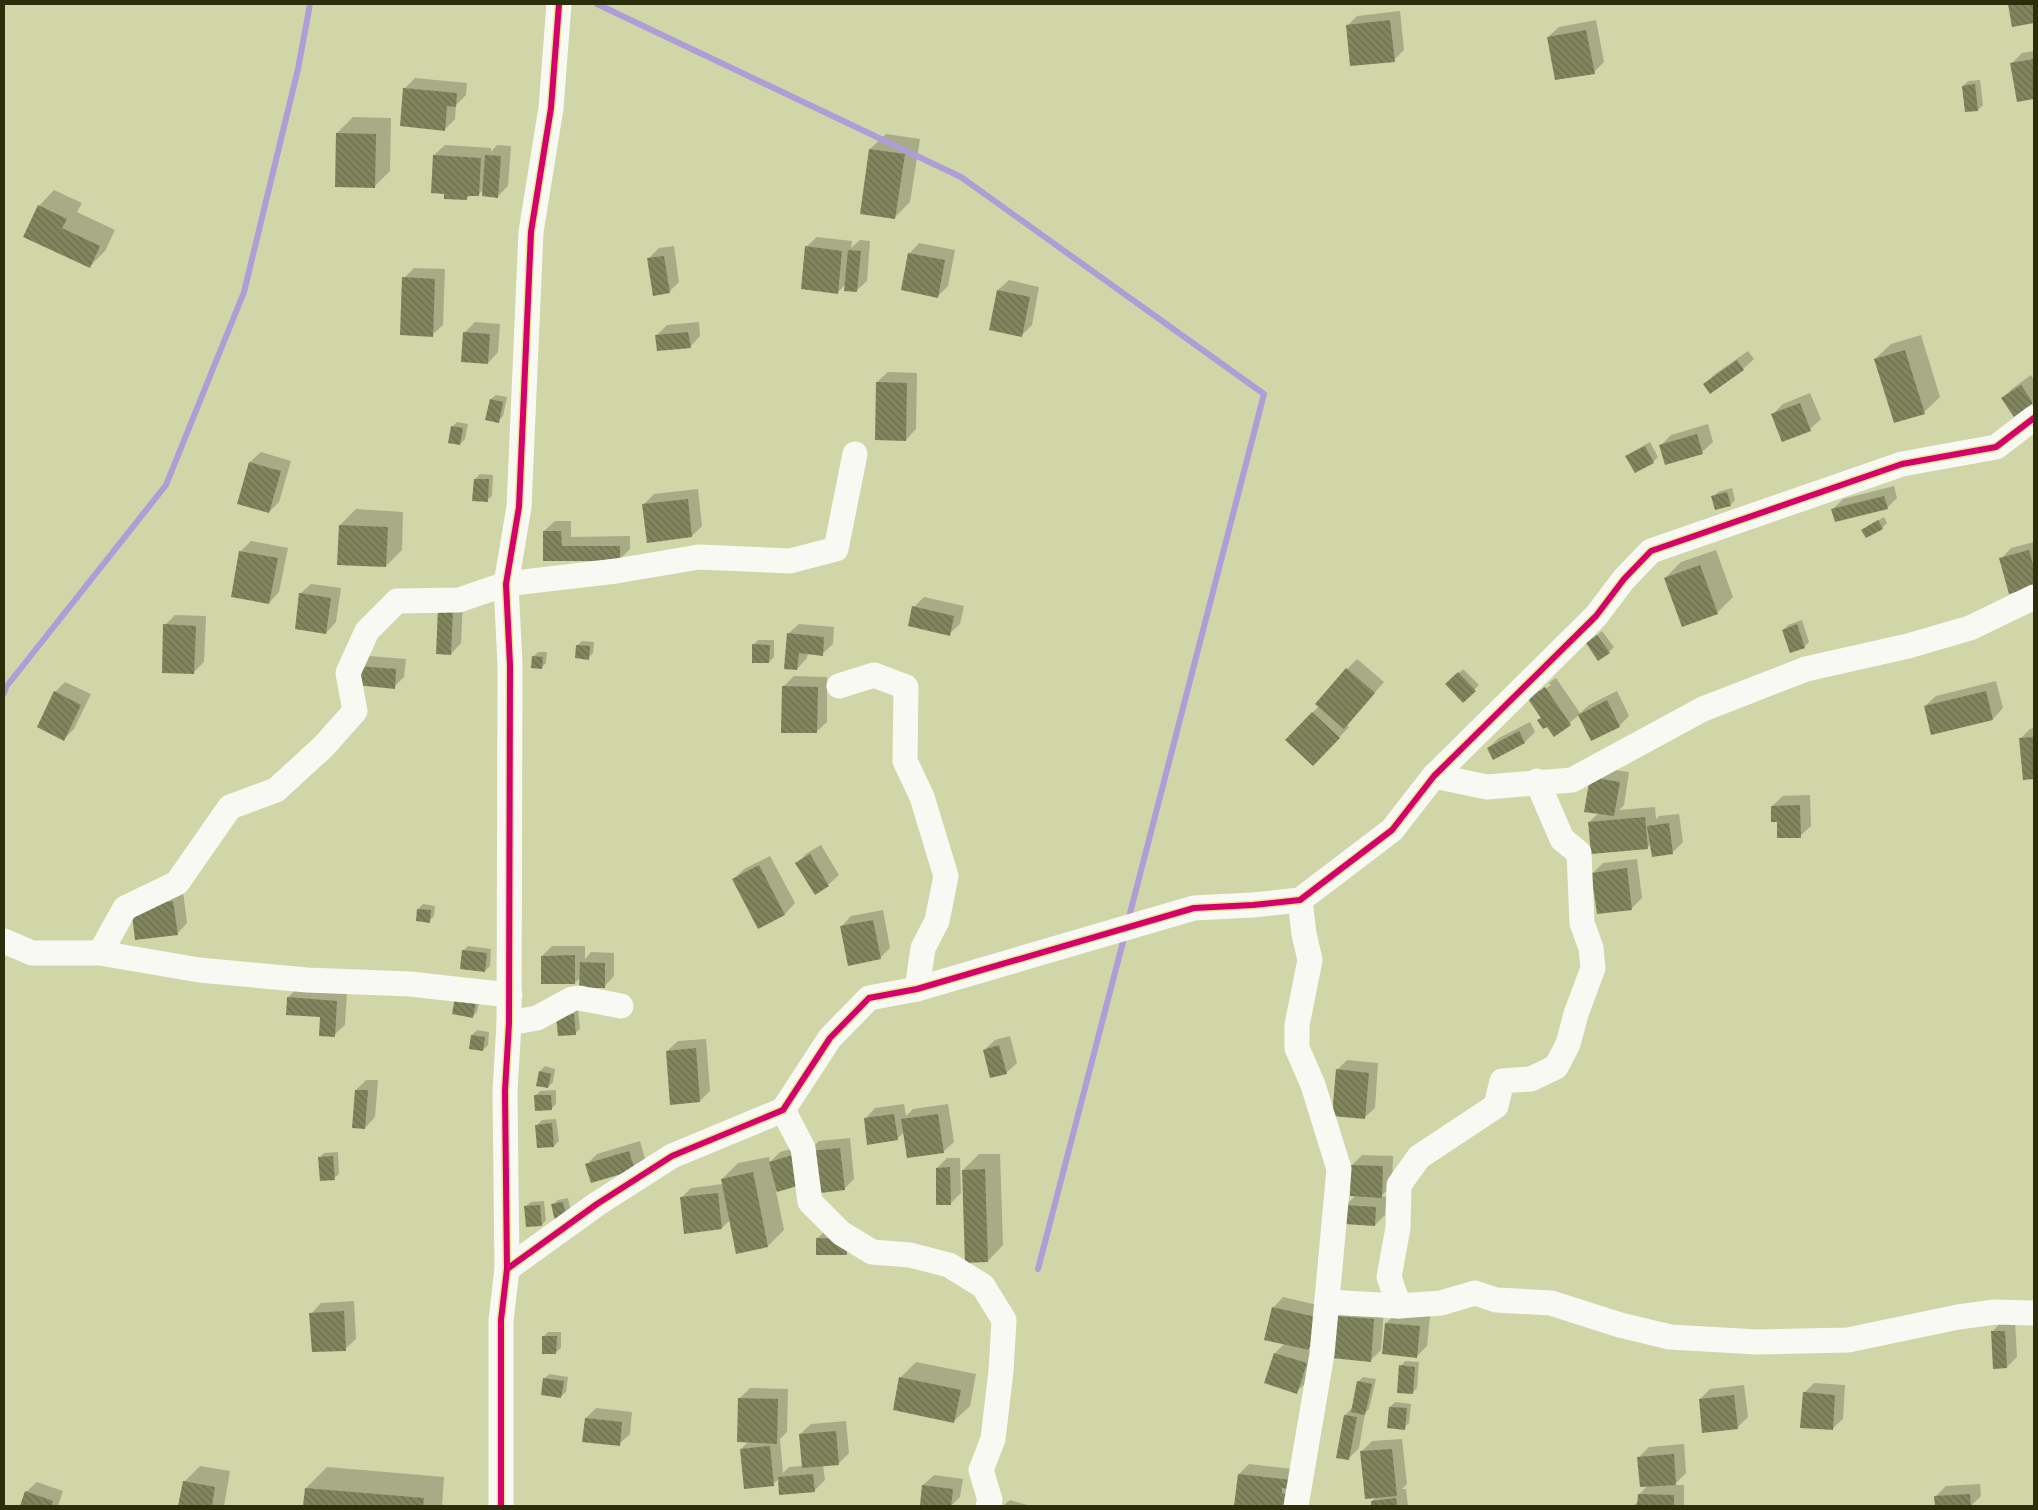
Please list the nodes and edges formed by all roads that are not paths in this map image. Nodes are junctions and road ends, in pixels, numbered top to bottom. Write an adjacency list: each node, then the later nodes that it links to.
1 (559, 4): 4 (street)
2 (2034, 418): 7 (street)
3 (855, 454): 4 (street)
4 (506, 584): 11 (street); 13 (street)
5 (2034, 597): 8 (street)
6 (839, 686): 12 (street)
7 (1434, 776): 8 (street); 9 (street)
8 (1536, 781): 19 (street)
9 (1300, 900): 12 (street); 18 (street)
10 (4, 941): 11 (street)
11 (100, 953): 13 (street)
12 (917, 989): 16 (street)
13 (510, 995): 15 (street)
14 (621, 1006): 15 (street)
15 (510, 1023): 17 (street)
16 (783, 1110): 17 (street); 22 (street)
17 (507, 1269): 21 (street)
18 (1327, 1302): 19 (street); 23 (street)
19 (1400, 1306): 20 (street)
20 (2034, 1313)
21 (501, 1506)
22 (988, 1506)
23 (1296, 1506)

